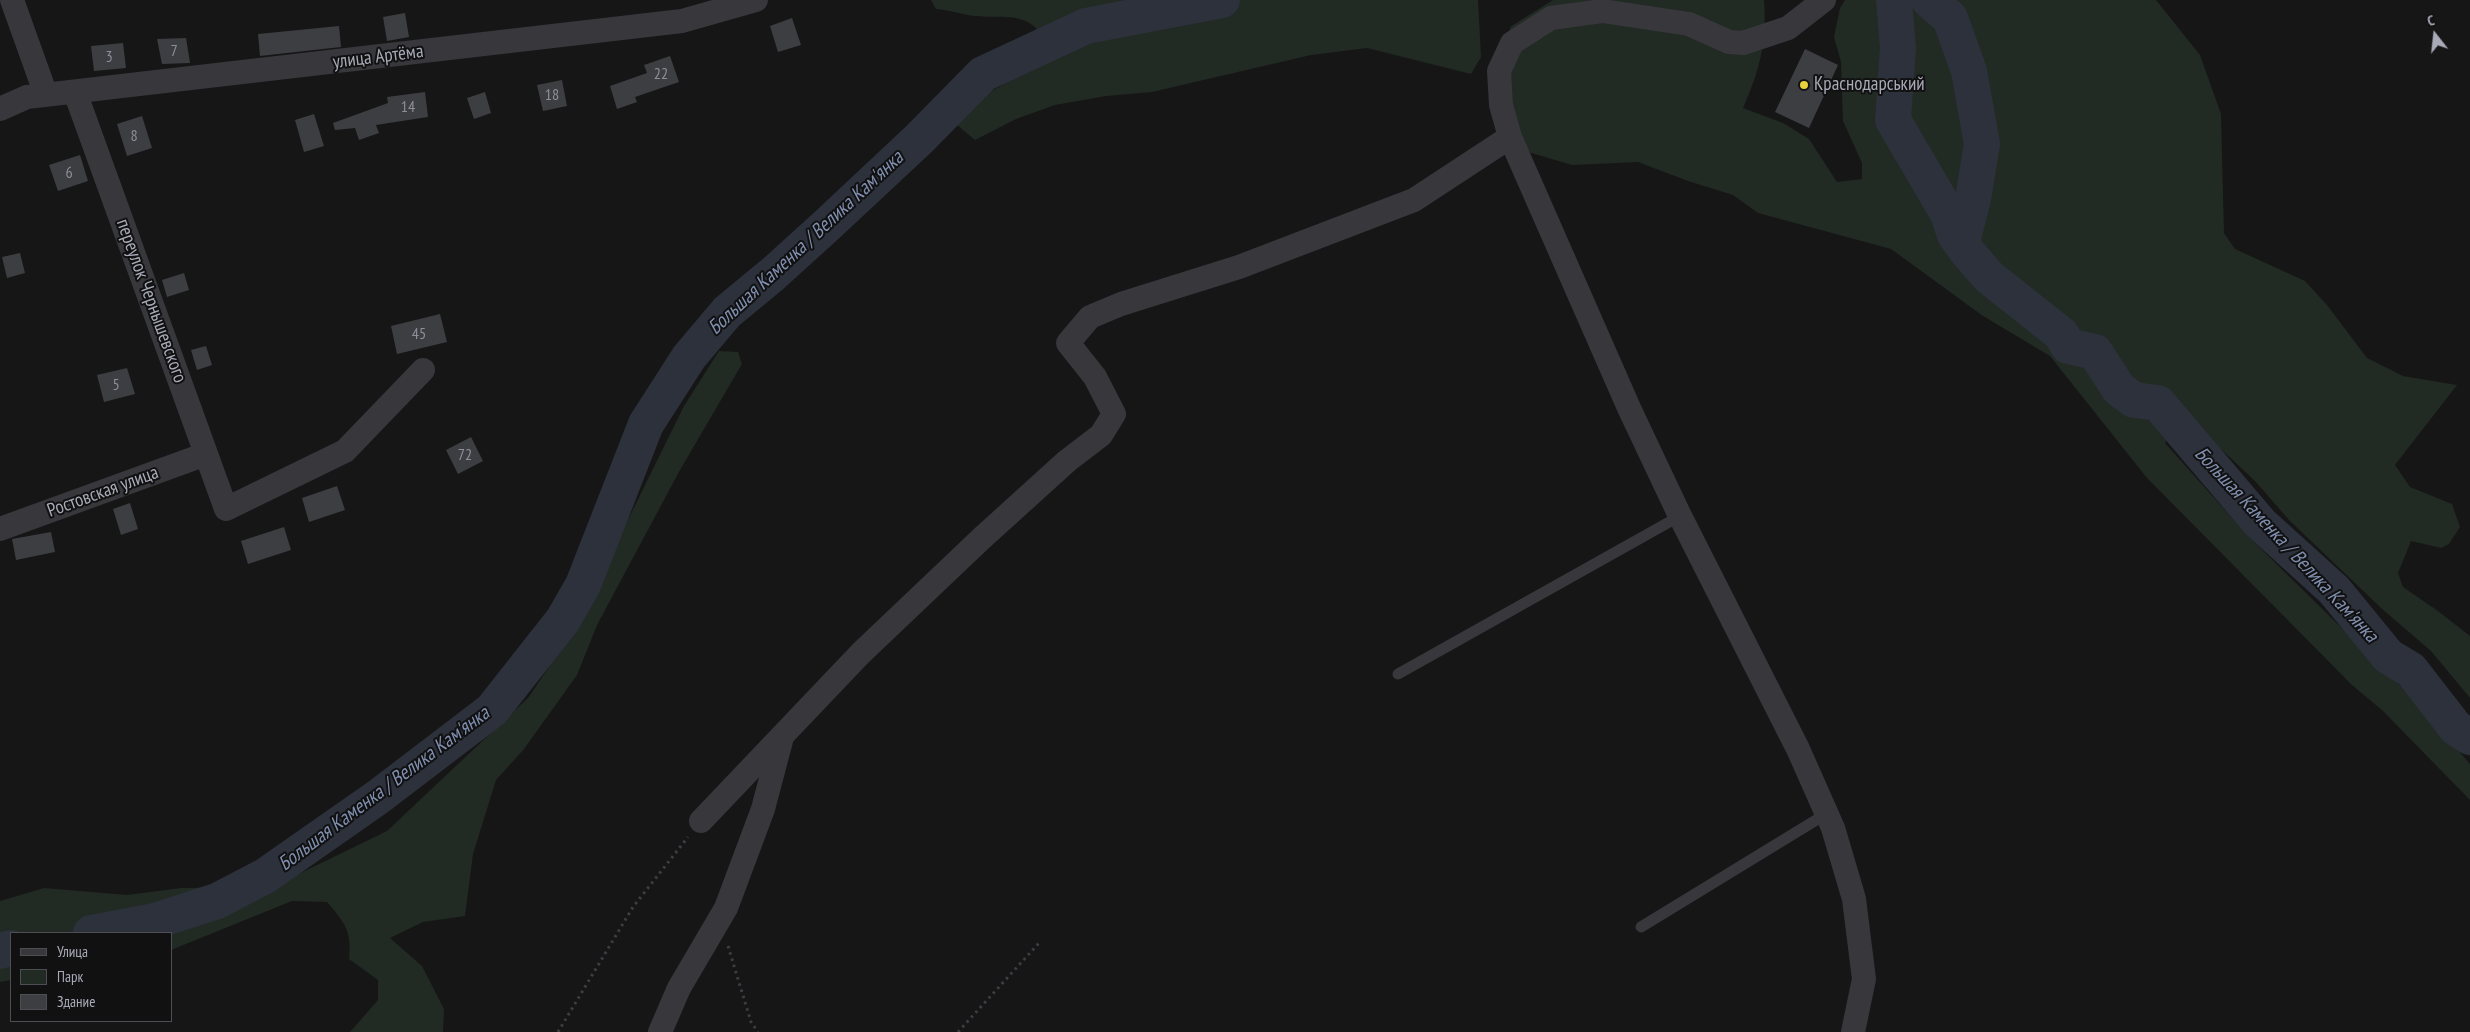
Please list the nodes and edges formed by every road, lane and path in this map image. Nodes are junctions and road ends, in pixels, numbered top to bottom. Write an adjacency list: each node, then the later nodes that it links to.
1 (12, 0): 5 (street)
2 (756, 0): 4 (street, улица Артёма)
3 (1824, 0): 7 (street)
4 (75, 92): 5 (street, улица Артёма); 9 (street, переулок Чернышевского)
5 (46, 95): 6 (street, улица Артёма)
6 (0, 110)
7 (1510, 137): 10 (street); 13 (street)
8 (423, 370): 9 (street, переулок Чернышевского)
9 (206, 454): 11 (street, Ростовская улица)
10 (1680, 516): 12 (lane); 14 (street)
11 (0, 529)
12 (1398, 674)
13 (783, 733): 15 (street); 16 (street)
14 (1826, 814): 17 (lane); 23 (street)
15 (701, 821): 19 (path)
16 (719, 920): 20 (street); 21 (path)
17 (1641, 927)
18 (1039, 943): 22 (path)
19 (558, 1032)
20 (660, 1032)
21 (758, 1032)
22 (958, 1032)
23 (1853, 1032)

